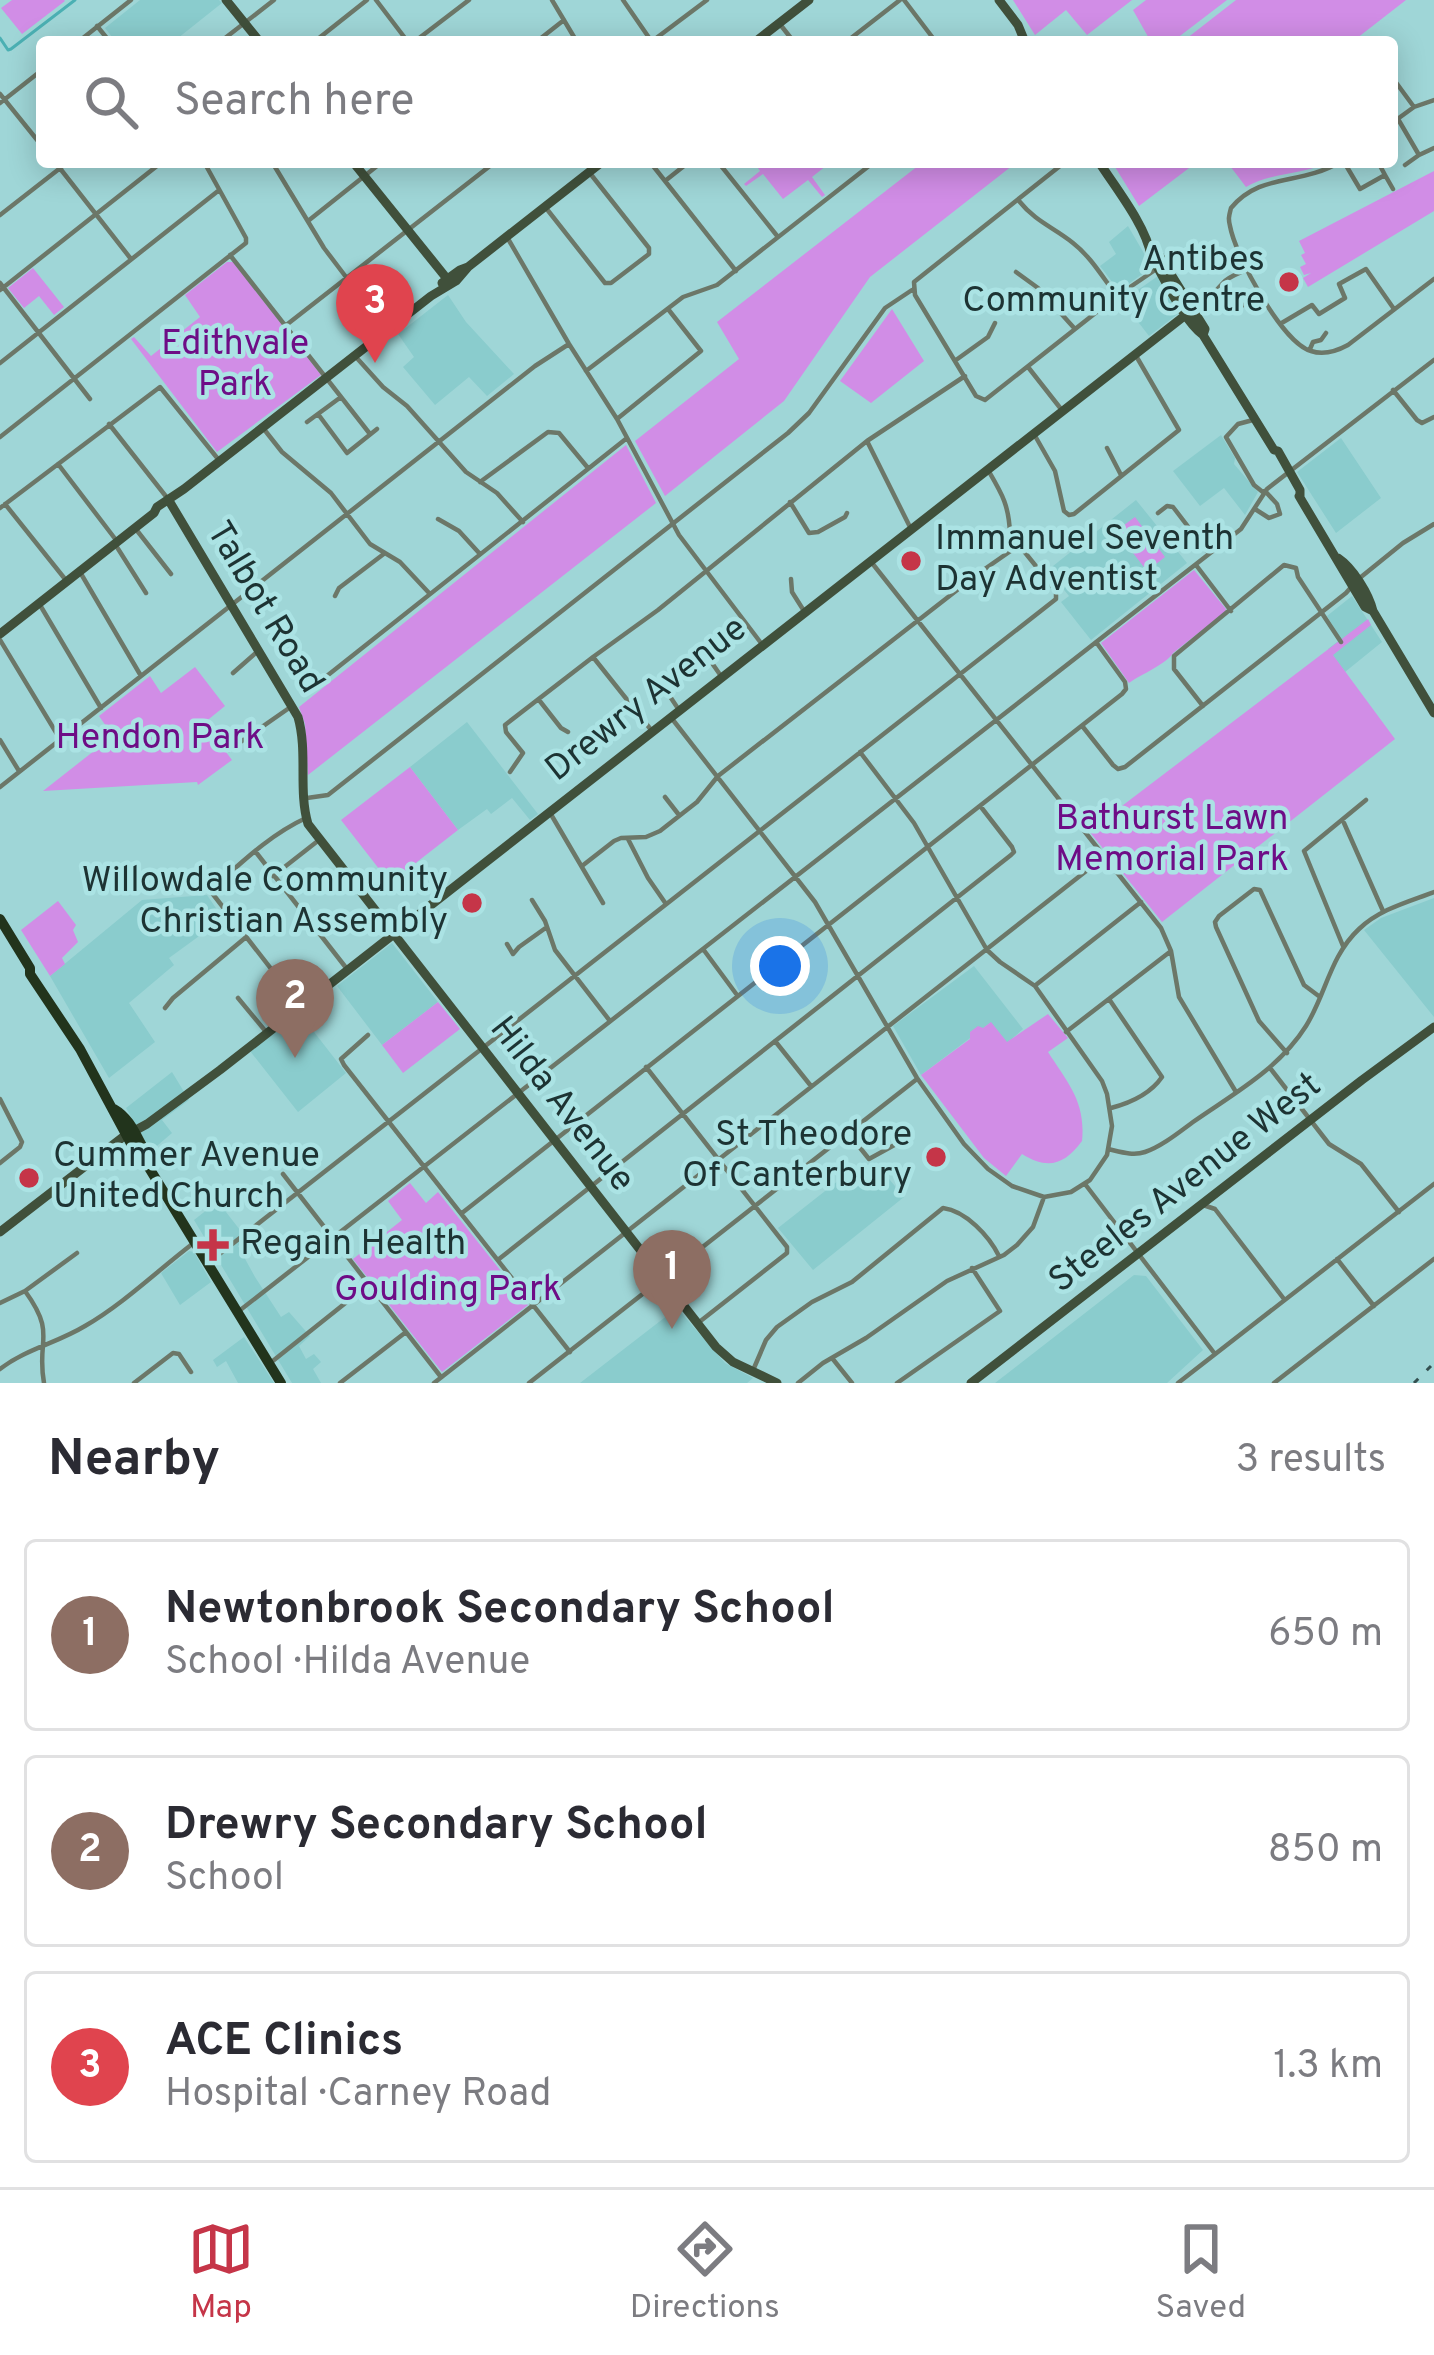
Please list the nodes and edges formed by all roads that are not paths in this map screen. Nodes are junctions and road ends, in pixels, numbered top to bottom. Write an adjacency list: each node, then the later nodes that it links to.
1 (131, 0): 16 (street)
2 (226, 0): 14 (street)
3 (274, 0): 14 (street)
4 (367, 0): 22 (street)
5 (376, 0): 23 (street)
6 (469, 0): 24 (street)
7 (552, 0): 13 (street)
8 (623, 0): 27 (street)
9 (707, 0): 28 (street)
10 (809, 0): 15 (street)
11 (902, 0): 17 (street); 33 (street)
12 (999, 0): 34 (street)
13 (564, 20): 25 (street); 26 (street)
14 (245, 23): 20 (street); 21 (street)
15 (779, 23): 29 (street); 30 (street)
16 (98, 26): 18 (street); 19 (street)
17 (858, 32): 31 (street); 32 (street)
18 (86, 36)
19 (106, 36)
20 (228, 36)
21 (255, 36)
22 (322, 36)
23 (406, 36)
24 (419, 36)
25 (544, 36)
26 (573, 36)
27 (648, 36)
28 (660, 36)
29 (763, 36)
30 (789, 36)
31 (854, 36)
32 (861, 36)
33 (931, 36)
34 (1023, 36)
35 (36, 74): 37 (street)
36 (1398, 85): 39 (street)
37 (2, 99): 42 (street)
38 (1434, 100): 39 (street)
39 (1414, 107): 40 (street)
40 (1398, 119)
41 (1398, 125): 44 (street)
42 (36, 139)
43 (1434, 148): 44 (street)
44 (1419, 155): 45 (street)
45 (1405, 165)
46 (55, 168): 75 (street)
47 (60, 168): 74 (street)
48 (154, 168): 74 (street)
49 (207, 168): 70 (street)
50 (276, 168): 76 (street)
51 (358, 168): 66 (street)
52 (374, 168): 66 (street)
53 (487, 168): 77 (street)
54 (594, 168): 64 (street)
55 (655, 168): 67 (street)
56 (681, 168): 67 (street)
57 (723, 168): 79 (street)
58 (866, 168): 79 (street)
59 (1058, 168): 71 (street)
60 (1103, 168): 82 (street)
61 (1329, 168): 83 (street)
62 (1346, 168): 68 (street)
63 (1381, 168): 65 (street)
64 (589, 172): 73 (street); 73 (street)
65 (1385, 175): 68 (street); 69 (street)
66 (364, 176): 76 (street); 77 (street)
67 (665, 181): 84 (street)
68 (1360, 189): 72 (street)
69 (1394, 189)
70 (218, 191): 80 (street); 81 (street)
71 (1018, 200): 90 (street); 91 (street)
72 (1367, 202)
73 (545, 207): 78 (street)
74 (96, 214): 81 (street); 89 (street)
75 (0, 215)
76 (308, 221): 86 (street)
77 (408, 230): 86 (street); 88 (street)
78 (507, 237): 88 (street); 102 (street)
79 (778, 237): 84 (street)
80 (230, 255): 98 (street); 112 (street)
81 (130, 260): 100 (street)
82 (1162, 266): 91 (street); 95 (street)
83 (1248, 269): 92 (street); 95 (street)
84 (736, 271): 93 (street)
85 (1016, 272): 99 (street)
86 (346, 277): 98 (street)
87 (1434, 279): 94 (street)
88 (449, 282): 105 (street)
89 (1, 287): 100 (street)
90 (912, 290): 106 (street); 150 (street)
91 (1117, 296): 99 (street)
92 (1262, 297): 95 (street); 97 (street)
93 (668, 308): 110 (street); 120 (street)
94 (1394, 309): 97 (street); 103 (street)
95 (1189, 312): 104 (street, Drewry Avenue); 121 (street)
96 (994, 323): 106 (street)
97 (1280, 324): 103 (street)
98 (285, 326): 113 (street)
99 (1075, 329): 109 (street)
100 (38, 333): 108 (street); 112 (street)
101 (1326, 333): 103 (street)
102 (569, 344): 110 (street); 131 (street)
103 (1310, 351)
104 (1135, 353): 117 (street, Drewry Avenue); 138 (street)
105 (355, 356): 113 (street); 131 (street)
106 (955, 360): 111 (street)
107 (1434, 360): 114 (street)
108 (0, 362)
109 (1028, 367): 111 (street); 117 (street)
110 (586, 371): 120 (street)
111 (964, 376): 130 (street)
112 (73, 378): 116 (street); 128 (street)
113 (327, 378): 115 (street); 124 (street)
114 (1393, 390): 119 (street); 137 (street)
115 (341, 397): 118 (street); 126 (street)
116 (91, 399)
117 (1062, 410): 127 (street, Drewry Avenue)
118 (317, 414): 122 (street); 126 (street)
119 (1434, 417)
120 (617, 419): 129 (street)
121 (1255, 420): 137 (street); 140 (street)
122 (308, 422)
123 (109, 424): 133 (street); 134 (street); 141 (street, Talbot Road)
124 (263, 428): 133 (street); 147 (street)
125 (377, 429): 126 (street)
126 (370, 434)
127 (1034, 434): 136 (street, Drewry Avenue); 138 (street)
128 (0, 437)
129 (627, 438): 135 (street); 150 (street)
130 (867, 441): 142 (street); 153 (street)
131 (439, 442): 139 (street); 147 (street)
132 (1107, 448): 138 (street)
133 (220, 462): 141 (street)
134 (58, 464): 143 (street); 154 (street)
135 (589, 468): 139 (street); 149 (street)
136 (988, 470): 153 (street, Drewry Avenue); 155 (street)
137 (1287, 474): 140 (street); 166 (street)
138 (1122, 476)
139 (480, 482): 149 (street)
140 (1264, 492): 144 (street); 144 (street)
141 (169, 501): 152 (street); 171 (street, Talbot Road)
142 (790, 502): 146 (street); 161 (street)
143 (2, 506): 165 (street)
144 (1255, 508): 158 (street)
145 (1158, 513): 158 (street)
146 (847, 514)
147 (347, 515): 156 (street); 171 (street)
148 (438, 519): 157 (street)
149 (523, 522): 157 (street)
150 (674, 523): 161 (street); 209 (street)
151 (1434, 524): 166 (street)
152 (135, 528): 154 (street); 163 (street)
153 (911, 528): 159 (street, Drewry Avenue)
154 (116, 543): 162 (street); 167 (street)
155 (1019, 545): 175 (street); 184 (street)
156 (385, 553): 168 (street); 169 (street)
157 (480, 554): 168 (street)
158 (1209, 554): 160 (street)
159 (870, 561): 172 (street, Drewry Avenue); 175 (street)
160 (1196, 565): 173 (street); 178 (street)
161 (706, 570): 179 (street); 182 (street)
162 (80, 572): 165 (street); 185 (street)
163 (171, 574)
164 (790, 579): 172 (street)
165 (67, 581): 170 (street)
166 (1354, 583): 174 (street); 194 (street)
167 (146, 593)
168 (430, 594): 187 (street)
169 (335, 596)
170 (39, 604): 176 (street); 192 (street)
171 (231, 605): 181 (street, Talbot Road); 185 (street)
172 (804, 611): 179 (street, Drewry Avenue)
173 (1231, 611): 174 (street); 191 (street)
174 (1321, 612): 177 (street); 191 (street)
175 (918, 622): 184 (street); 206 (street)
176 (0, 637): 199 (street)
177 (1341, 642)
178 (1096, 643): 195 (street); 196 (street)
179 (762, 645): 186 (street, Drewry Avenue)
180 (700, 646): 186 (street)
181 (259, 650): 183 (street); 190 (street, Talbot Road)
182 (593, 657): 189 (street); 197 (street)
183 (233, 674)
184 (960, 675): 195 (street); 202 (street)
185 (142, 676): 192 (street)
186 (721, 676): 193 (street, Drewry Avenue)
187 (323, 679)
188 (659, 680): 193 (street)
189 (539, 700): 198 (street); 205 (street)
190 (292, 706): 201 (street); 209 (street, Talbot Road)
191 (1202, 706): 196 (street)
192 (101, 708): 199 (street)
193 (675, 713): 197 (street, Drewry Avenue); 206 (street)
194 (1434, 713)
195 (996, 720): 203 (street); 210 (street)
196 (1082, 726): 203 (street)
197 (652, 731): 213 (street, Drewry Avenue)
198 (568, 732)
199 (60, 739): 204 (street)
200 (0, 740): 204 (street)
201 (229, 750)
202 (860, 752): 210 (street); 217 (street)
203 (1032, 766): 212 (street); 222 (street)
204 (20, 772): 207 (street)
205 (510, 772)
206 (718, 776): 214 (street); 217 (street)
207 (0, 787)
208 (665, 797): 214 (street)
209 (305, 798): 215 (street, Talbot Road)
210 (896, 799): 220 (street); 225 (street)
211 (1366, 800): 216 (street)
212 (981, 807): 220 (street); 227 (street)
213 (549, 811): 223 (street); 236 (street, Drewry Avenue)
214 (680, 815): 218 (street)
215 (306, 818): 219 (street, Talbot Road); 221 (street)
216 (1343, 821): 232 (street); 239 (street)
217 (760, 831): 225 (street); 231 (street)
218 (628, 839): 223 (street); 231 (street)
219 (319, 840): 224 (street); 236 (street, Hilda Avenue)
220 (928, 847): 227 (street); 234 (street)
221 (254, 851): 224 (street); 237 (street)
222 (1104, 857): 229 (street); 241 (street)
223 (581, 866): 230 (street)
224 (273, 876): 243 (street)
225 (796, 876): 234 (street); 240 (street)
226 (1434, 892): 232 (street)
227 (958, 899): 241 (street); 245 (street)
228 (532, 900): 235 (street)
229 (1141, 902): 242 (street); 246 (street)
230 (603, 903)
231 (666, 904): 244 (street)
232 (1383, 911): 239 (street)
233 (0, 919): 273 (main road)
234 (828, 924): 245 (street); 247 (street)
235 (547, 927): 238 (street); 244 (street)
236 (393, 934): 243 (street, Drewry Avenue); 260 (street, Hilda Avenue)
237 (245, 938): 251 (street); 252 (street)
238 (506, 944)
239 (1343, 946): 248 (street)
240 (703, 949): 247 (street); 253 (street)
241 (987, 950): 246 (street); 254 (street)
242 (1171, 951): 250 (street); 266 (street)
243 (346, 969): 251 (street, Drewry Avenue)
244 (574, 975): 253 (street); 260 (street)
245 (859, 976): 254 (street); 259 (street)
246 (1036, 986): 256 (street)
247 (737, 995): 262 (street)
248 (1320, 997): 261 (street); 261 (street)
249 (238, 998): 257 (street)
250 (1109, 999): 256 (street); 269 (street)
251 (300, 1007): 257 (street, Drewry Avenue)
252 (165, 1008)
253 (610, 1021): 267 (street)
254 (888, 1027): 264 (street); 265 (street)
255 (1434, 1027): 271 (street, Steeles Avenue West)
256 (1066, 1032): 269 (street)
257 (267, 1033): 273 (street, Drewry Avenue)
258 (368, 1035): 272 (street)
259 (775, 1042): 265 (street); 270 (street)
260 (482, 1048): 267 (street, Hilda Avenue); 272 (street)
261 (1287, 1053): 263 (street)
262 (646, 1066): 270 (street); 275 (street)
263 (1270, 1068): 266 (street); 271 (street)
264 (917, 1078): 274 (street); 286 (street)
265 (811, 1086): 278 (street)
266 (1236, 1093): 277 (street)
267 (518, 1094): 275 (street, Hilda Avenue); 280 (street)
268 (0, 1100): 279 (street)
269 (1109, 1108): 277 (street)
270 (683, 1113): 278 (street); 284 (street)
271 (1310, 1120): 288 (street, Steeles Avenue West); 289 (street)
272 (388, 1121): 280 (street); 285 (street)
273 (130, 1133): 291 (street, Drewry Avenue); 294 (main road)
274 (849, 1134): 276 (street); 287 (street)
275 (553, 1140): 284 (street, Hilda Avenue); 290 (street)
276 (898, 1143)
277 (1108, 1150): 282 (street)
278 (720, 1160): 287 (street); 292 (street)
279 (0, 1163)
280 (425, 1167): 290 (street); 293 (street)
281 (283, 1174): 285 (street)
282 (1085, 1184): 286 (street); 296 (street)
283 (1434, 1184): 289 (street)
284 (590, 1186): 292 (street, Hilda Avenue); 298 (street)
285 (297, 1193): 293 (street); 301 (street)
286 (1044, 1197): 297 (street)
287 (756, 1206): 303 (street); 311 (street)
288 (1209, 1207): 296 (street, Steeles Avenue West); 306 (street)
289 (1399, 1211): 299 (street)
290 (462, 1214): 298 (street)
291 (0, 1232)
292 (626, 1233): 303 (street, Hilda Avenue); 308 (street)
293 (333, 1240): 304 (street); 310 (street)
294 (196, 1242): 301 (main road); 313 (street)
295 (77, 1253): 305 (street)
296 (1138, 1254): 315 (street); 332 (street, Steeles Avenue West)
297 (999, 1256): 302 (street); 319 (street)
298 (499, 1259): 308 (street)
299 (1337, 1259): 306 (street); 309 (street)
300 (1434, 1259): 309 (street)
301 (208, 1263): 310 (main road)
302 (972, 1268): 316 (street); 331 (street)
303 (663, 1279): 311 (street, Hilda Avenue); 314 (street)
304 (369, 1285): 312 (street); 317 (street)
305 (25, 1291): 307 (street); 313 (street)
306 (1285, 1300): 315 (street)
307 (0, 1303)
308 (534, 1306): 314 (street); 321 (street)
309 (1373, 1306): 334 (street)
310 (237, 1312): 317 (main road)
311 (697, 1324): 319 (street, Hilda Avenue)
312 (406, 1332): 321 (street); 325 (street)
313 (45, 1342): 318 (street); 322 (street)
314 (570, 1352): 327 (street)
315 (1215, 1354): 333 (street)
316 (832, 1358): 329 (street); 330 (street)
317 (269, 1364): 324 (main road)
318 (0, 1369)
319 (753, 1370): 328 (street, Hilda Avenue)
320 (191, 1372): 323 (street)
321 (441, 1377): 326 (street)
322 (44, 1383)
323 (134, 1383)
324 (281, 1383)
325 (340, 1383)
326 (434, 1383)
327 (530, 1383)
328 (777, 1383)
329 (798, 1383)
330 (852, 1383)
331 (897, 1383)
332 (971, 1383)
333 (1178, 1383)
334 (1274, 1383)

